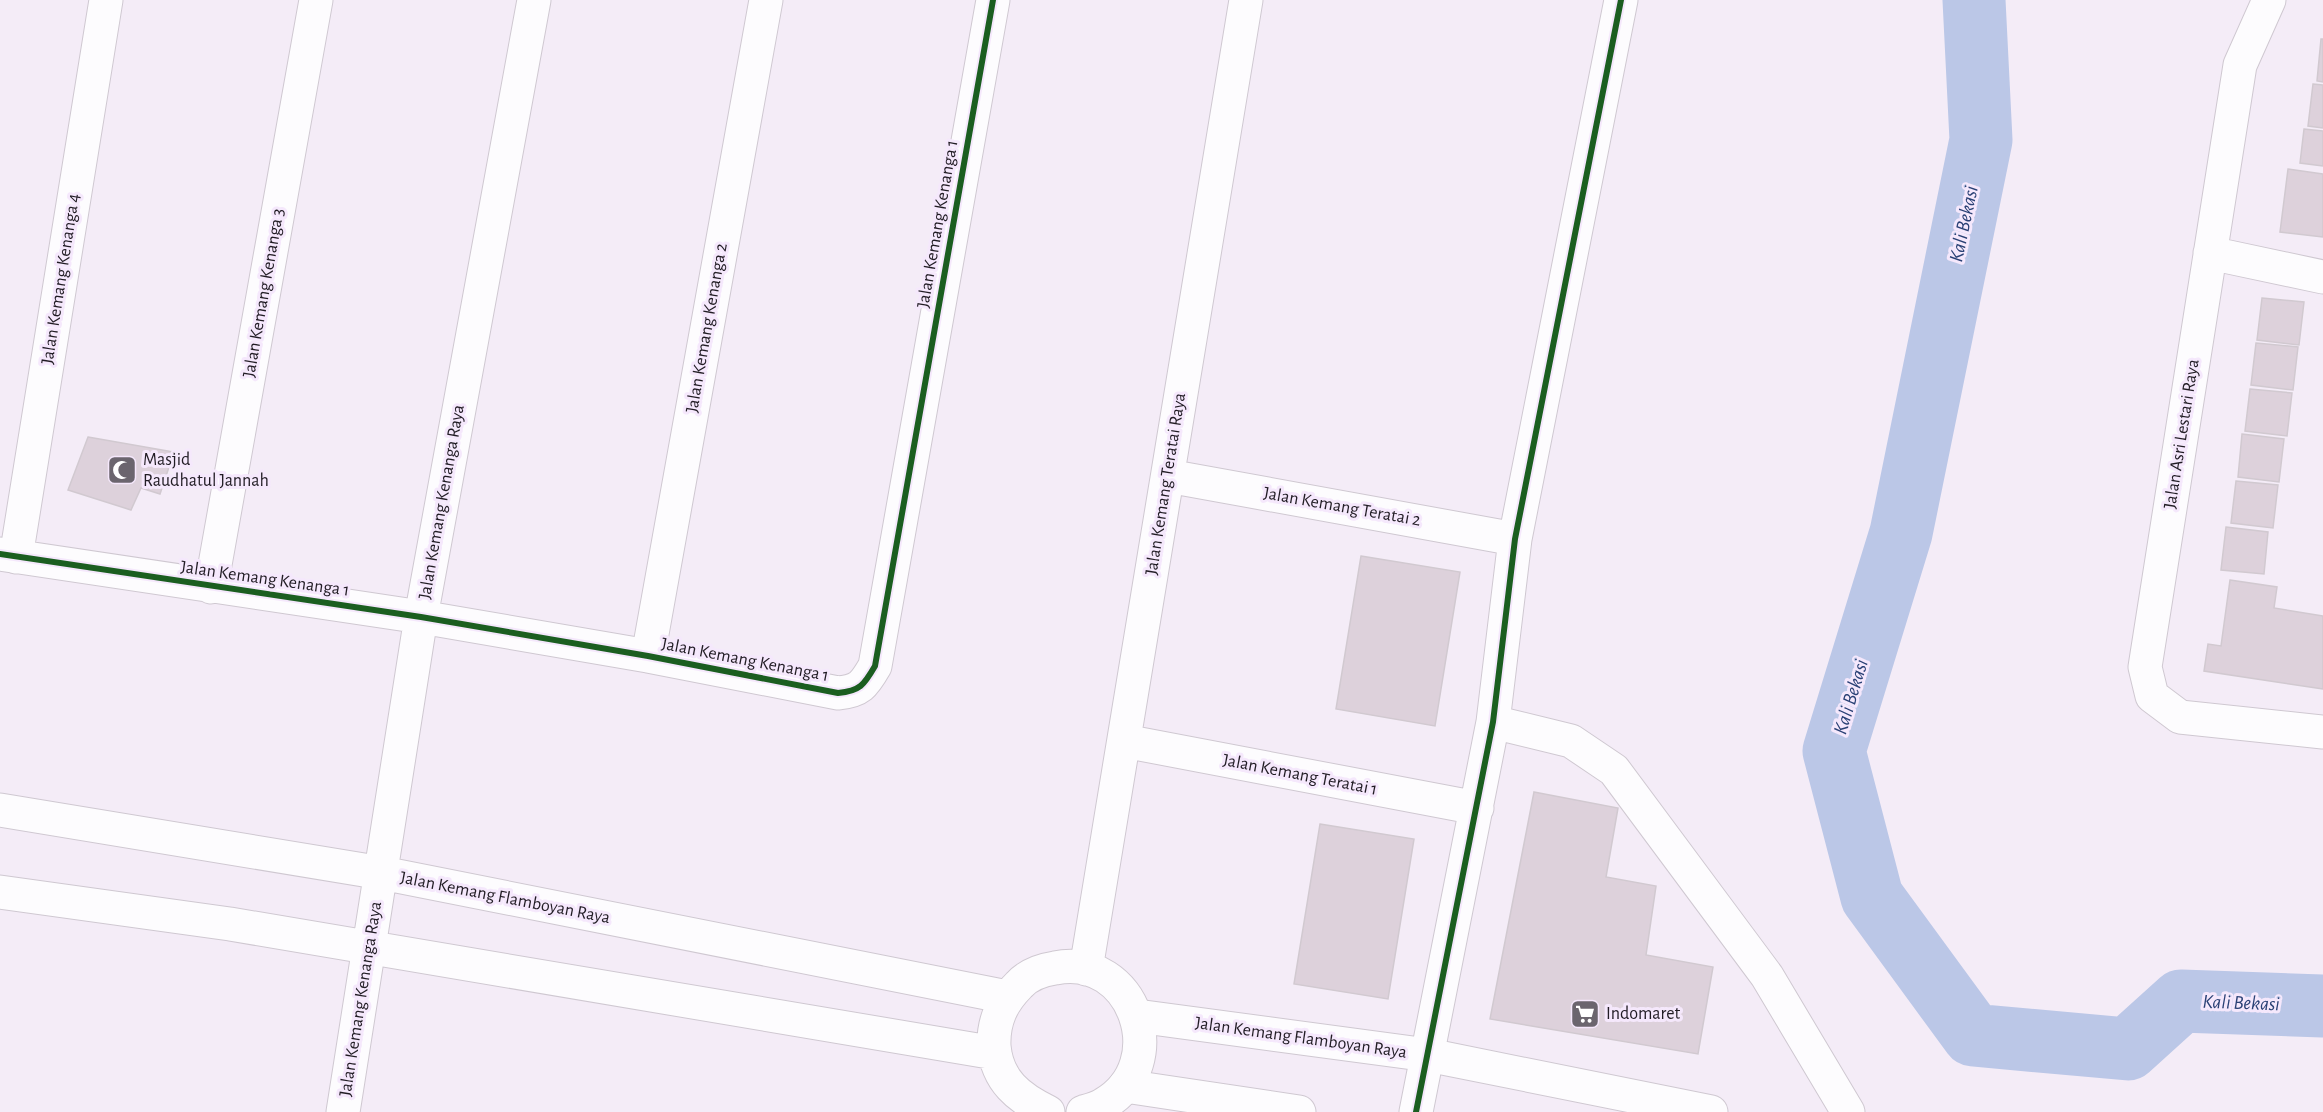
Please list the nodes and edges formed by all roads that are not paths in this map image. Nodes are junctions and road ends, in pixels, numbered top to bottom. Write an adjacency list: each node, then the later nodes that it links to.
1 (106, 0): 13 (street, Jalan Kemang Kenanga 4)
2 (316, 0): 14 (street, Jalan Kemang Kenanga 3)
3 (534, 0): 15 (street, Jalan Kemang Kenanga Raya)
4 (766, 0): 16 (street, Jalan Kemang Kenanga 2)
5 (993, 0): 16 (street, Jalan Kemang Kenanga 1)
6 (1246, 0): 11 (street, Jalan Kemang Teratai Raya)
7 (1621, 0): 12 (street)
8 (2269, 0): 9 (street, Jalan Asri Lestari Raya)
9 (2210, 253): 10 (street); 18 (street, Jalan Asri Lestari Raya)
10 (2323, 277)
11 (1168, 476): 12 (street, Jalan Kemang Teratai 2); 19 (street, Jalan Kemang Teratai Raya)
12 (1515, 538): 17 (street)
13 (8, 556): 14 (street, Jalan Kemang Kenanga 1)
14 (211, 587): 15 (street, Jalan Kemang Kenanga 1)
15 (421, 617): 16 (street, Jalan Kemang Kenanga 1); 22 (street, Jalan Kemang Kenanga Raya)
16 (648, 656)
17 (1493, 722): 20 (street); 37 (street)
18 (2323, 732)
19 (1124, 741): 20 (street, Jalan Kemang Teratai 1); 25 (street, Jalan Kemang Teratai Raya)
20 (1477, 808): 29 (street)
21 (0, 810): 22 (street, Jalan Kemang Flamboyan Raya)
22 (382, 873): 24 (street, Jalan Kemang Kenanga Raya); 26 (street, Jalan Kemang Flamboyan Raya)
23 (0, 892): 24 (street)
24 (370, 947): 28 (street); 31 (street, Jalan Kemang Kenanga Raya)
25 (1086, 969): 26 (street); 27 (street)
26 (1007, 997): 28 (street)
27 (1137, 1016): 29 (street, Jalan Kemang Flamboyan Raya); 30 (street)
28 (995, 1053): 32 (street)
29 (1428, 1055): 35 (street); 36 (street, Jalan Kemang Flamboyan Raya)
30 (1125, 1086): 33 (street); 34 (street)
31 (343, 1112)
32 (1048, 1112)
33 (1083, 1112)
34 (1299, 1112)
35 (1416, 1112)
36 (1711, 1112)
37 (1848, 1112)

